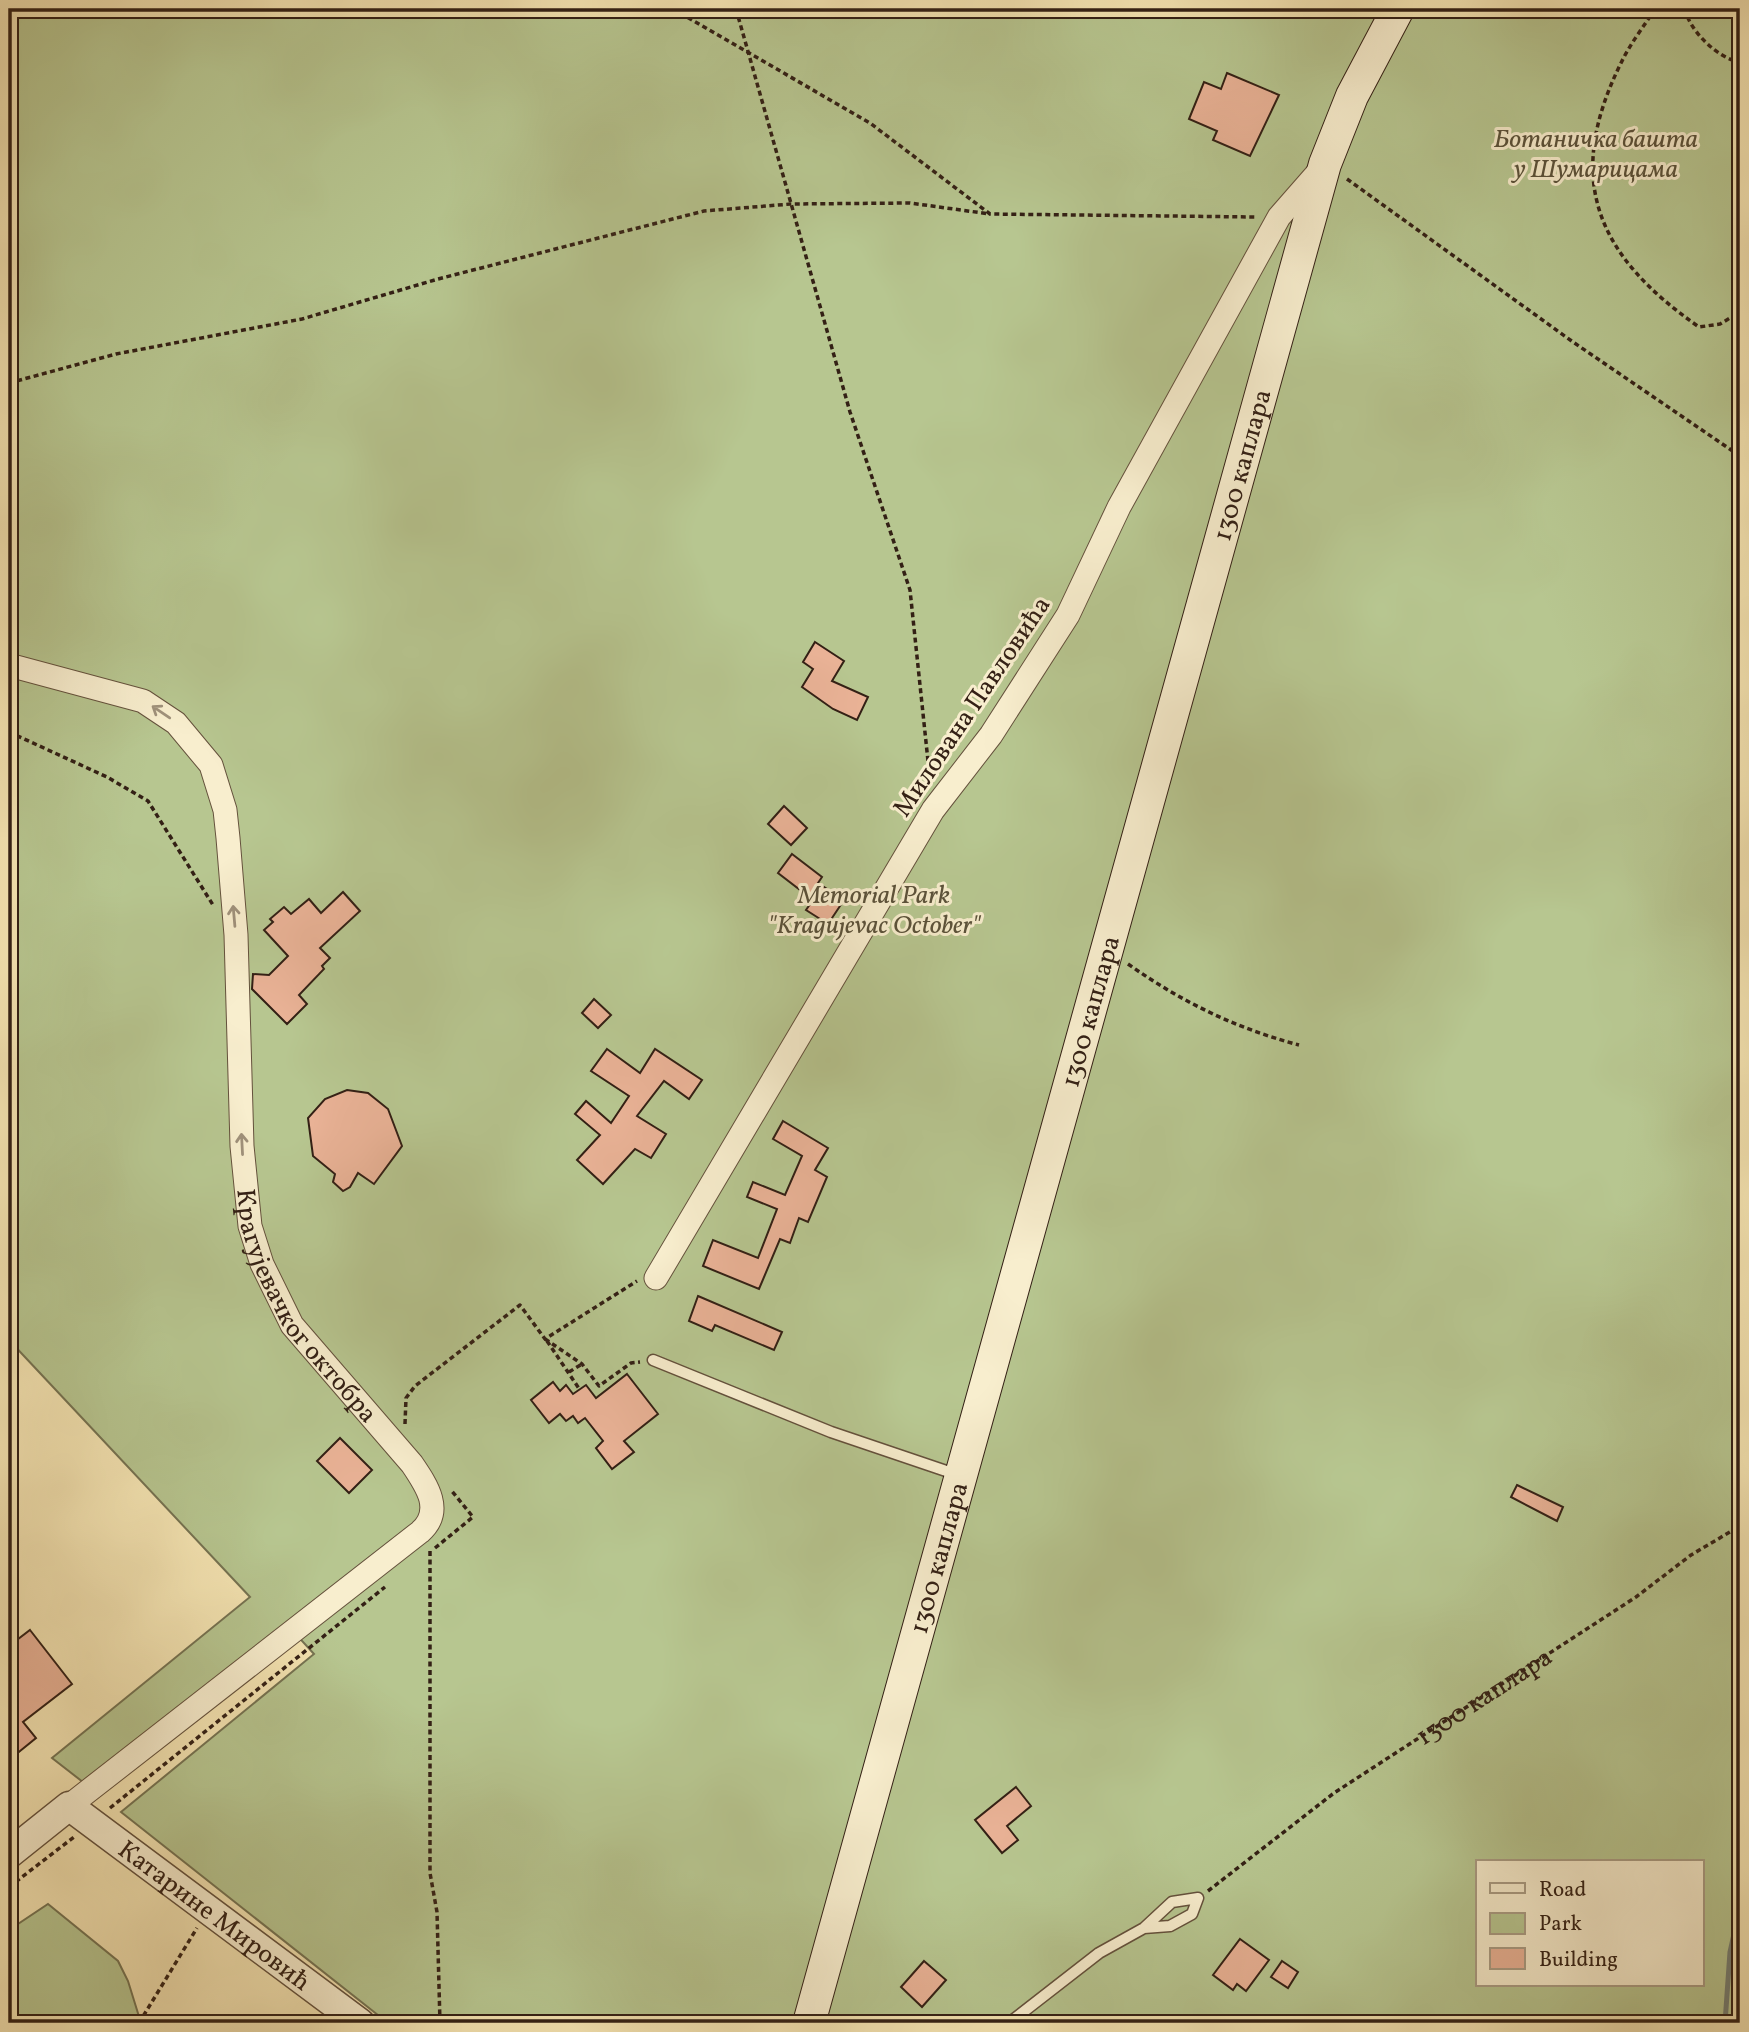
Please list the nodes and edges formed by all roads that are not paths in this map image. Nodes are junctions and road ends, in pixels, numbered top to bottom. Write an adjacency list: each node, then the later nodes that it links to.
1 (1398, 9): 2 (main road, 1300 каплара)
2 (1325, 164): 4 (street, Милована Павловића); 6 (main road, 1300 каплара)
3 (9, 665): 7 (street, Крагујевачког октобра, one-way to 3)
4 (661, 1270)
5 (653, 1360): 6 (lane)
6 (960, 1475): 11 (main road, 1300 каплара)
7 (80, 1815): 8 (street, Крагујевачког октобра); 10 (street, Катарине Мировић)
8 (9, 1854)
9 (1144, 1928): 9 (lane); 12 (lane)
10 (360, 2023)
11 (809, 2023)
12 (1009, 2023)

